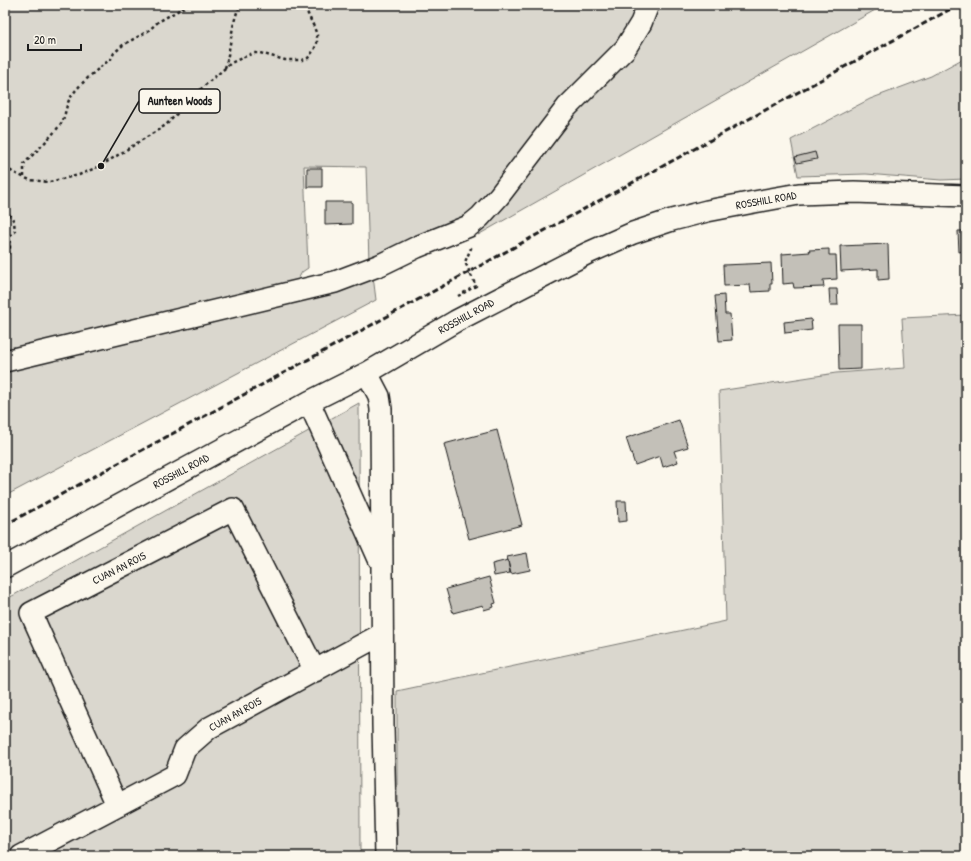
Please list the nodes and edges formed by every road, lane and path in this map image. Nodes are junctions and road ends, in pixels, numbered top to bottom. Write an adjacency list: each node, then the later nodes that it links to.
1 (188, 5): 7 (path)
2 (240, 5): 5 (path)
3 (300, 5): 5 (path)
4 (648, 5): 10 (street)
5 (225, 68): 7 (path)
6 (5, 167): 7 (path)
7 (24, 178)
8 (966, 196): 12 (street, ROSSHILL ROAD)
9 (5, 209): 11 (path)
10 (469, 226): 12 (path); 13 (street)
11 (5, 259)
12 (456, 321): 14 (street, ROSSHILL ROAD)
13 (5, 361)
14 (367, 373): 15 (street, ROSSHILL ROAD); 17 (street)
15 (309, 402): 16 (street, ROSSHILL ROAD); 17 (street)
16 (5, 566)
17 (382, 566): 18 (street)
18 (382, 634): 19 (street, CUAN AN ROIS); 22 (street)
19 (315, 671): 20 (street, CUAN AN ROIS); 20 (street, CUAN AN ROIS)
20 (117, 805): 21 (street, CUAN AN ROIS)
21 (20, 856)
22 (386, 856)

